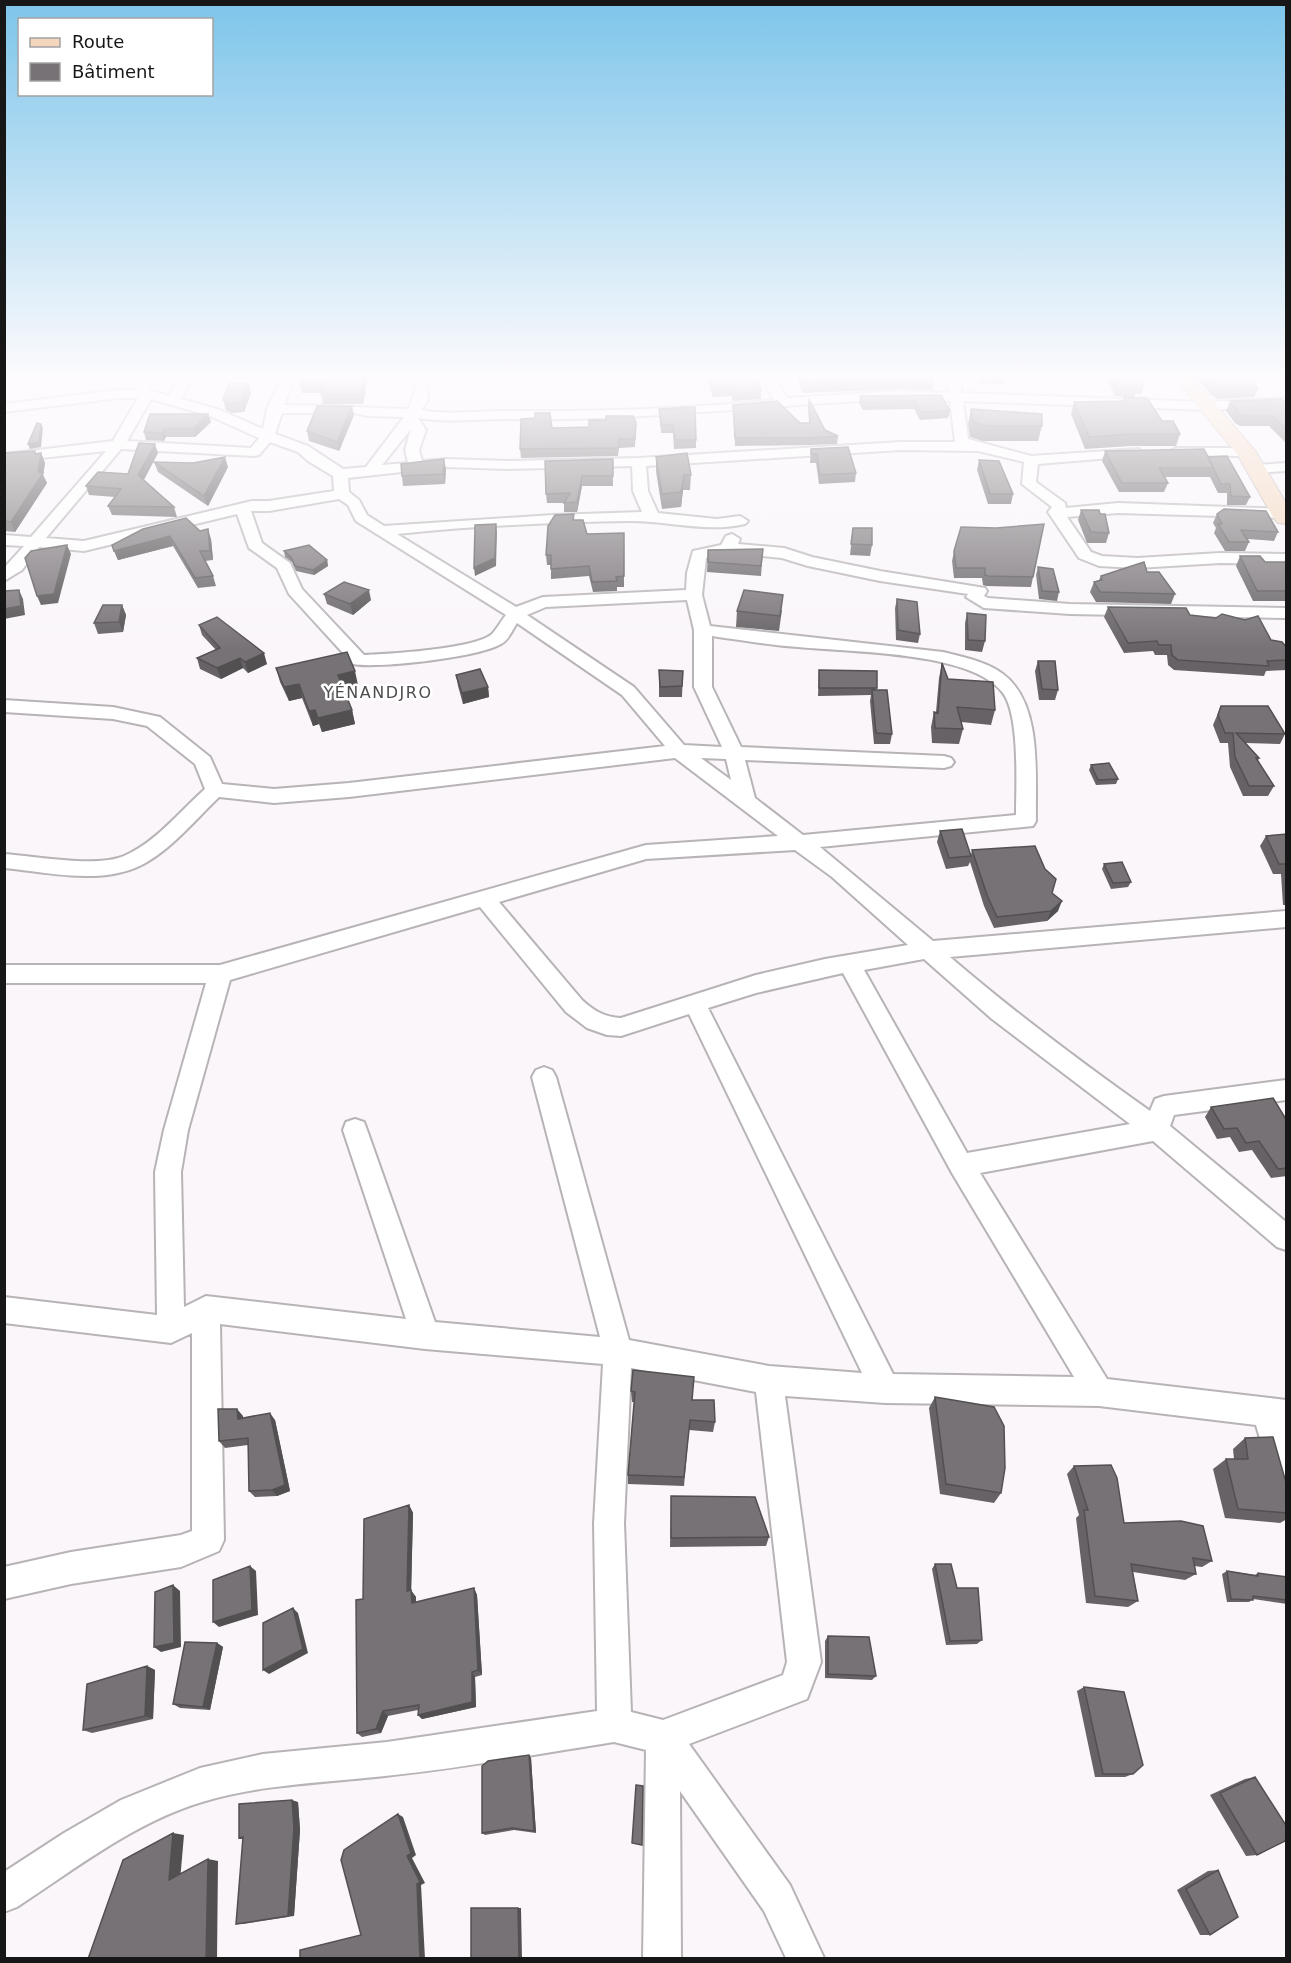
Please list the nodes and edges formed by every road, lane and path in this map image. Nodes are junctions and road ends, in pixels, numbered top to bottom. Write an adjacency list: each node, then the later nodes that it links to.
1 (99, 467): 17 (street)
2 (328, 467): 9 (street)
3 (374, 467): 8 (street)
4 (402, 467): 8 (street)
5 (639, 467): 14 (street)
6 (1030, 467): 12 (street)
7 (1255, 467): 13 (main road)
8 (371, 470): 9 (street)
9 (340, 474): 10 (street)
10 (342, 494): 11 (street); 15 (street)
11 (243, 509): 17 (street); 23 (street)
12 (1056, 512): 13 (street); 19 (street)
13 (1285, 514)
14 (653, 517): 15 (street); 18 (street)
15 (381, 531): 23 (street)
16 (4, 540): 17 (street)
17 (34, 543): 20 (street)
18 (728, 548): 21 (street); 22 (street)
19 (1287, 559)
20 (4, 576)
21 (694, 595): 23 (street); 24 (street)
22 (1287, 613)
23 (515, 614): 26 (street)
24 (703, 630): 27 (street); 31 (street)
25 (4, 706): 29 (street)
26 (679, 751): 27 (street); 29 (street); 30 (street)
27 (734, 753): 28 (street); 30 (street)
28 (944, 762)
29 (215, 790): 32 (street)
30 (746, 803): 31 (street)
31 (801, 842): 33 (street); 35 (street)
32 (4, 861)
33 (484, 898): 38 (street); 39 (street)
34 (1287, 919): 35 (street)
35 (930, 950): 36 (street); 43 (street)
36 (850, 965): 39 (street); 44 (street)
37 (4, 974): 38 (street)
38 (220, 974): 48 (street)
39 (694, 1002): 52 (street)
40 (544, 1077): 50 (street)
41 (1287, 1090): 43 (street)
42 (355, 1130): 49 (street)
43 (1157, 1130): 44 (street); 45 (street)
44 (961, 1165): 53 (street)
45 (1287, 1238)
46 (206, 1309): 48 (street); 49 (street); 56 (street)
47 (4, 1310): 48 (street)
48 (171, 1330)
49 (425, 1335): 50 (street)
50 (618, 1352): 51 (street); 57 (street)
51 (769, 1380): 52 (street); 58 (street)
52 (885, 1389): 53 (street)
53 (1099, 1392): 54 (street)
54 (1277, 1413): 55 (street)
55 (1287, 1478)
56 (4, 1583)
57 (614, 1725): 58 (street); 59 (street)
58 (663, 1737): 60 (street); 61 (street)
59 (4, 1894)
60 (662, 1959)
61 (805, 1959)

